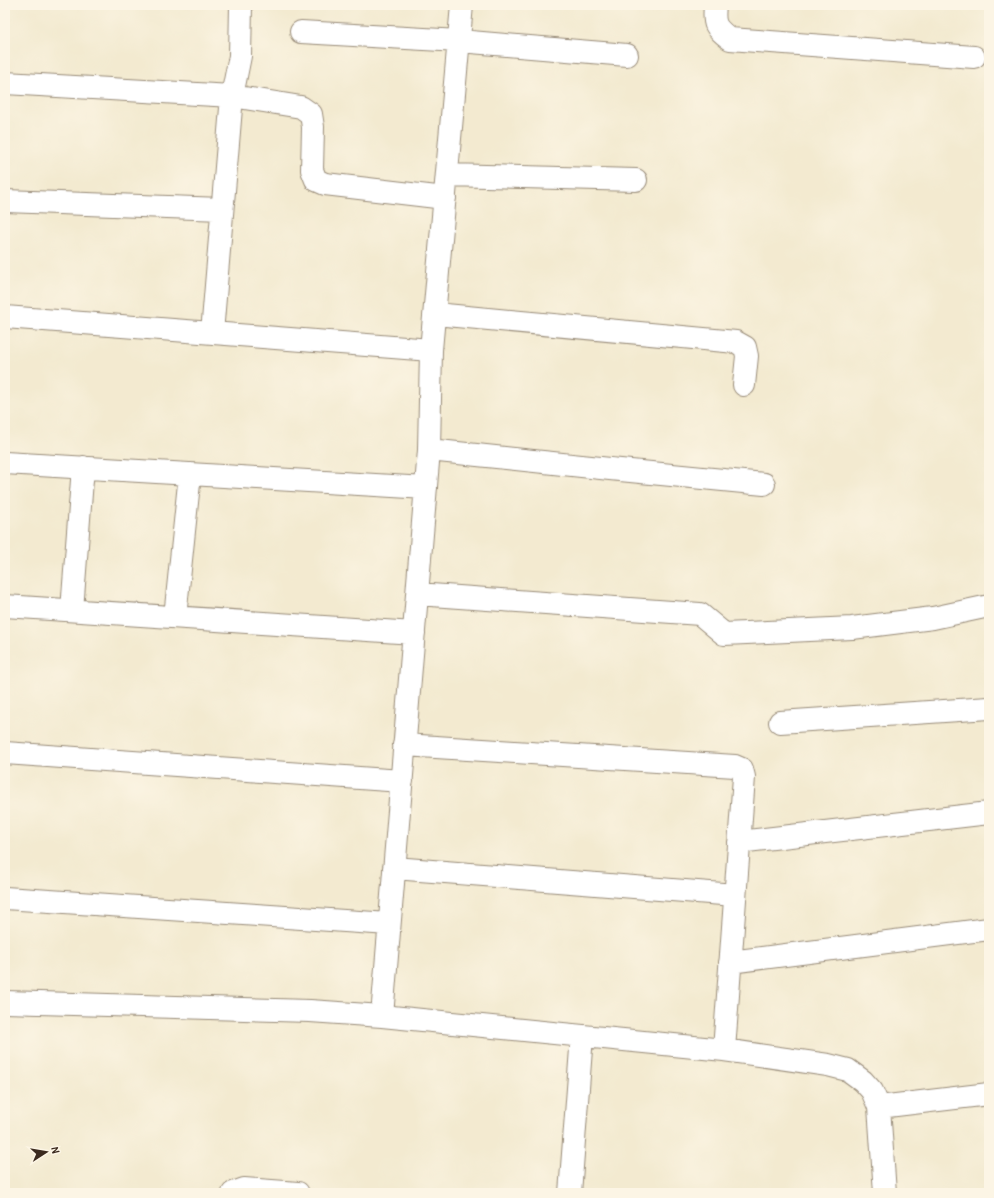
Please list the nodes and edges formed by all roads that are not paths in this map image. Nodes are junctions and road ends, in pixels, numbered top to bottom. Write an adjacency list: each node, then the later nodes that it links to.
1 (241, 5): 9 (street)
2 (462, 5): 5 (street)
3 (715, 5): 7 (street)
4 (301, 32): 5 (street)
5 (459, 41): 6 (street); 10 (street)
6 (628, 55)
7 (974, 57)
8 (5, 83): 9 (street)
9 (232, 96): 12 (street); 14 (street)
10 (447, 175): 11 (street); 12 (street)
11 (636, 180)
12 (446, 198): 15 (street)
13 (5, 202): 14 (street)
14 (222, 209): 17 (street)
15 (435, 314): 18 (street); 19 (street)
16 (5, 317): 17 (street)
17 (212, 333): 18 (street)
18 (432, 350): 20 (street)
19 (744, 385)
20 (429, 450): 24 (street); 25 (street)
21 (5, 462): 22 (street)
22 (83, 467): 23 (street); 29 (street)
23 (190, 474): 25 (street); 30 (street)
24 (764, 484)
25 (426, 488): 26 (street)
26 (417, 594): 28 (street); 31 (street)
27 (5, 606): 29 (street)
28 (989, 606)
29 (72, 610): 30 (street)
30 (175, 617): 31 (street)
31 (414, 633): 34 (street)
32 (989, 708): 33 (street)
33 (780, 722)
34 (404, 744): 36 (street); 38 (street)
35 (5, 753): 36 (street)
36 (402, 781): 39 (street)
37 (989, 813): 38 (street)
38 (739, 842): 40 (street)
39 (394, 868): 40 (street); 42 (street)
40 (735, 895): 44 (street)
41 (5, 898): 42 (street)
42 (389, 924): 46 (street)
43 (989, 929): 44 (street)
44 (730, 962): 48 (street)
45 (5, 1002): 46 (street)
46 (382, 1016): 47 (street)
47 (582, 1036): 48 (street); 53 (street)
48 (724, 1050): 50 (street)
49 (989, 1094): 50 (street)
50 (879, 1107): 54 (street)
51 (233, 1193): 52 (street)
52 (298, 1193)
53 (570, 1193)
54 (885, 1193)

